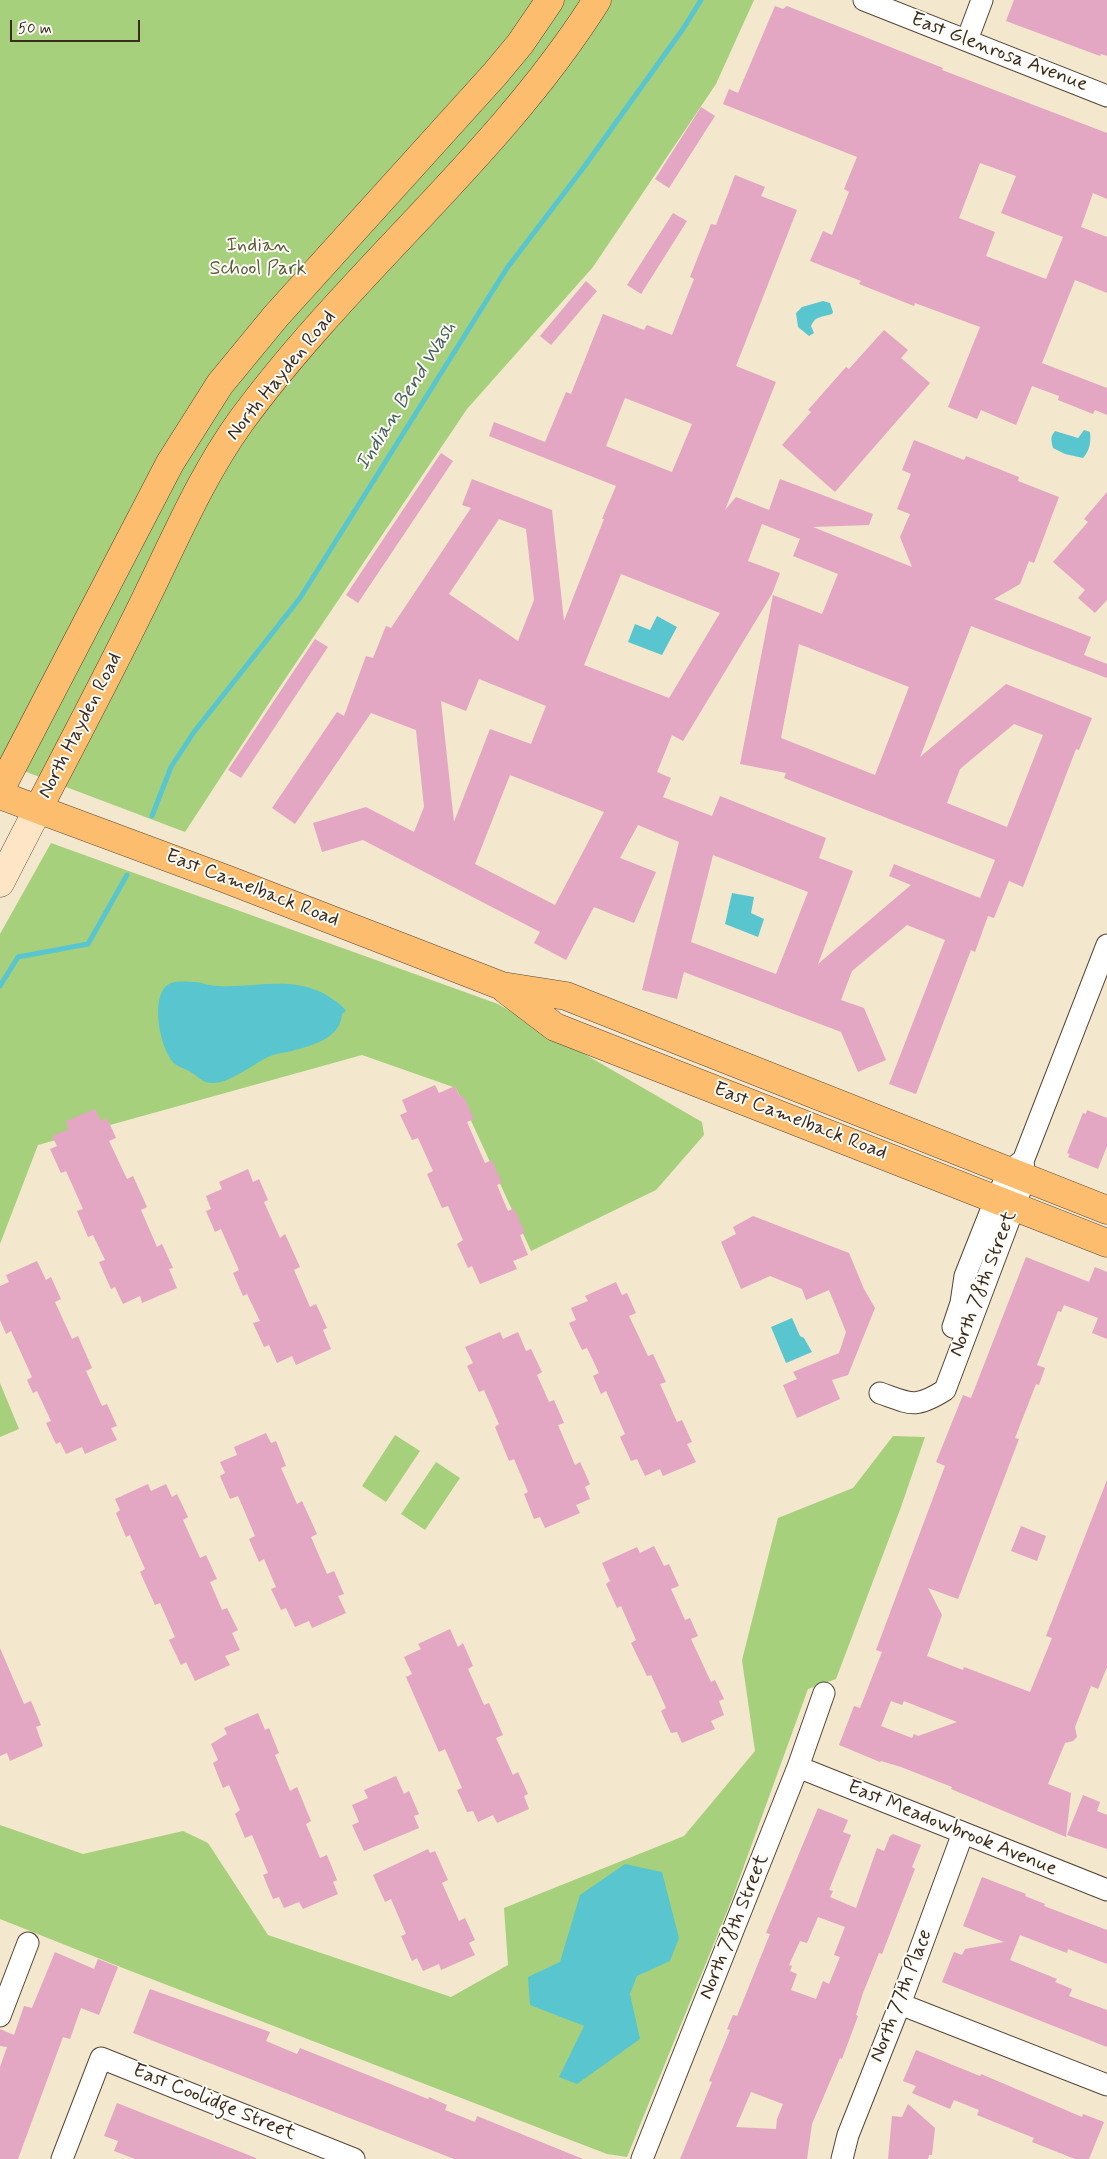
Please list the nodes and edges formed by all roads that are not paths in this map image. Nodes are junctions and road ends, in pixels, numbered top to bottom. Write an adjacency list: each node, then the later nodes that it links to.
1 (550, 0): 7 (main road, North Hayden Road)
2 (597, 0): 9 (main road, North Hayden Road)
3 (864, 0): 5 (street, East Glenrosa Avenue)
4 (982, 0): 5 (street)
5 (967, 40): 6 (street, East Glenrosa Avenue)
6 (1107, 96)
7 (0, 790)
8 (0, 795): 9 (main road, East Camelback Road)
9 (38, 809): 10 (main road, North Hayden Road); 12 (main road, East Camelback Road)
10 (0, 883)
11 (1107, 945): 13 (street, North 78th Street)
12 (502, 986): 13 (main road, East Camelback Road); 14 (main road, East Camelback Road)
13 (1019, 1170): 14 (street, North 78th Street); 15 (main road, East Camelback Road)
14 (1005, 1202): 16 (main road, East Camelback Road); 17 (street, North 78th Street)
15 (1107, 1210)
16 (1107, 1243)
17 (880, 1393)
18 (824, 1693): 19 (street, North 78th Street)
19 (798, 1767): 20 (street, East Meadowbrook Avenue); 28 (street, North 78th Street)
20 (963, 1833): 21 (street, East Meadowbrook Avenue); 23 (street, North 77th Place)
21 (1107, 1890)
22 (28, 1943): 24 (street)
23 (900, 2004): 25 (street); 29 (street, North 77th Place)
24 (0, 2016)
25 (1107, 2085)
26 (62, 2159): 27 (street, East Coolidge Street)
27 (354, 2159)
28 (642, 2159)
29 (842, 2159)

